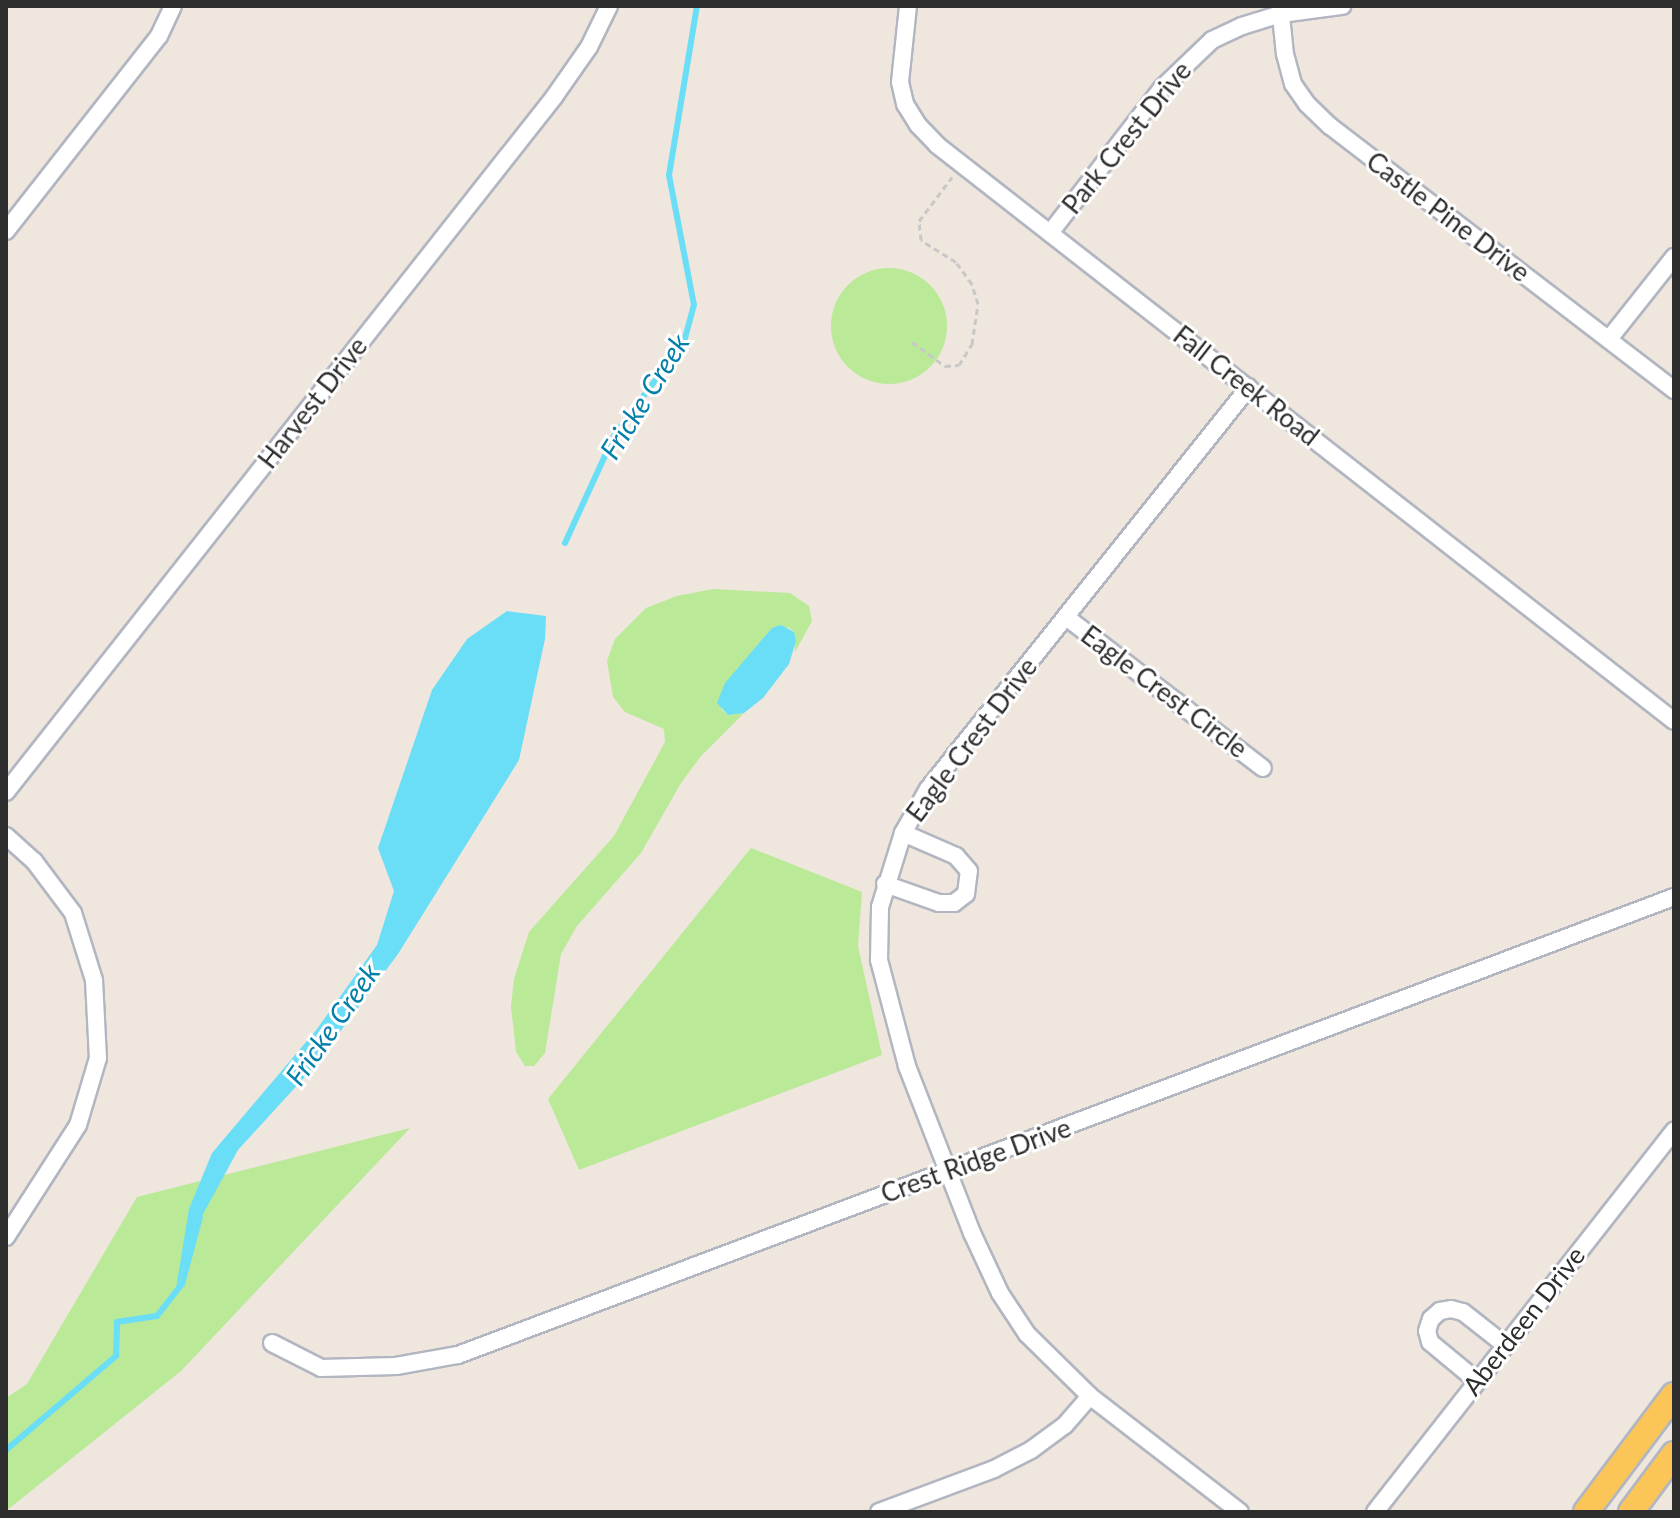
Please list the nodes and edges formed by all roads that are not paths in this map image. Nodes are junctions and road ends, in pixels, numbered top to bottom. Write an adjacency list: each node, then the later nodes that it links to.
1 (173, 6): 6 (street)
2 (609, 6): 15 (street, Harvest Drive)
3 (908, 6): 7 (street, Fall Creek Road)
4 (1342, 6): 5 (street, Park Crest Drive)
5 (1281, 10): 7 (street, Park Crest Drive); 9 (street, Castle Pine Drive)
6 (6, 231)
7 (1050, 233): 10 (street, Fall Creek Road)
8 (1674, 257): 9 (street)
9 (1609, 339): 11 (street, Castle Pine Drive)
10 (1249, 387): 12 (street, Eagle Crest Drive); 13 (street, Fall Creek Road)
11 (1674, 390)
12 (1066, 617): 14 (street, Eagle Crest Circle); 16 (street, Eagle Crest Drive)
13 (1674, 721)
14 (1263, 768)
15 (6, 792)
16 (903, 833): 18 (street, Eagle Crest Drive); 18 (street)
17 (6, 836): 22 (street)
18 (885, 884): 21 (street, Eagle Crest Drive)
19 (1674, 897): 21 (street, Crest Ridge Drive)
20 (1674, 1130): 24 (street, Aberdeen Drive)
21 (948, 1173): 23 (street, Crest Ridge Drive); 27 (street, Eagle Crest Drive)
22 (6, 1237)
23 (272, 1343)
24 (1505, 1345): 25 (street, Aberdeen Drive); 25 (street)
25 (1477, 1381): 31 (street, Aberdeen Drive)
26 (1674, 1395): 32 (main road)
27 (1090, 1396): 29 (street); 30 (street, Eagle Crest Drive)
28 (1674, 1454): 33 (main road)
29 (879, 1512)
30 (1240, 1512)
31 (1375, 1512)
32 (1586, 1512)
33 (1631, 1512)

